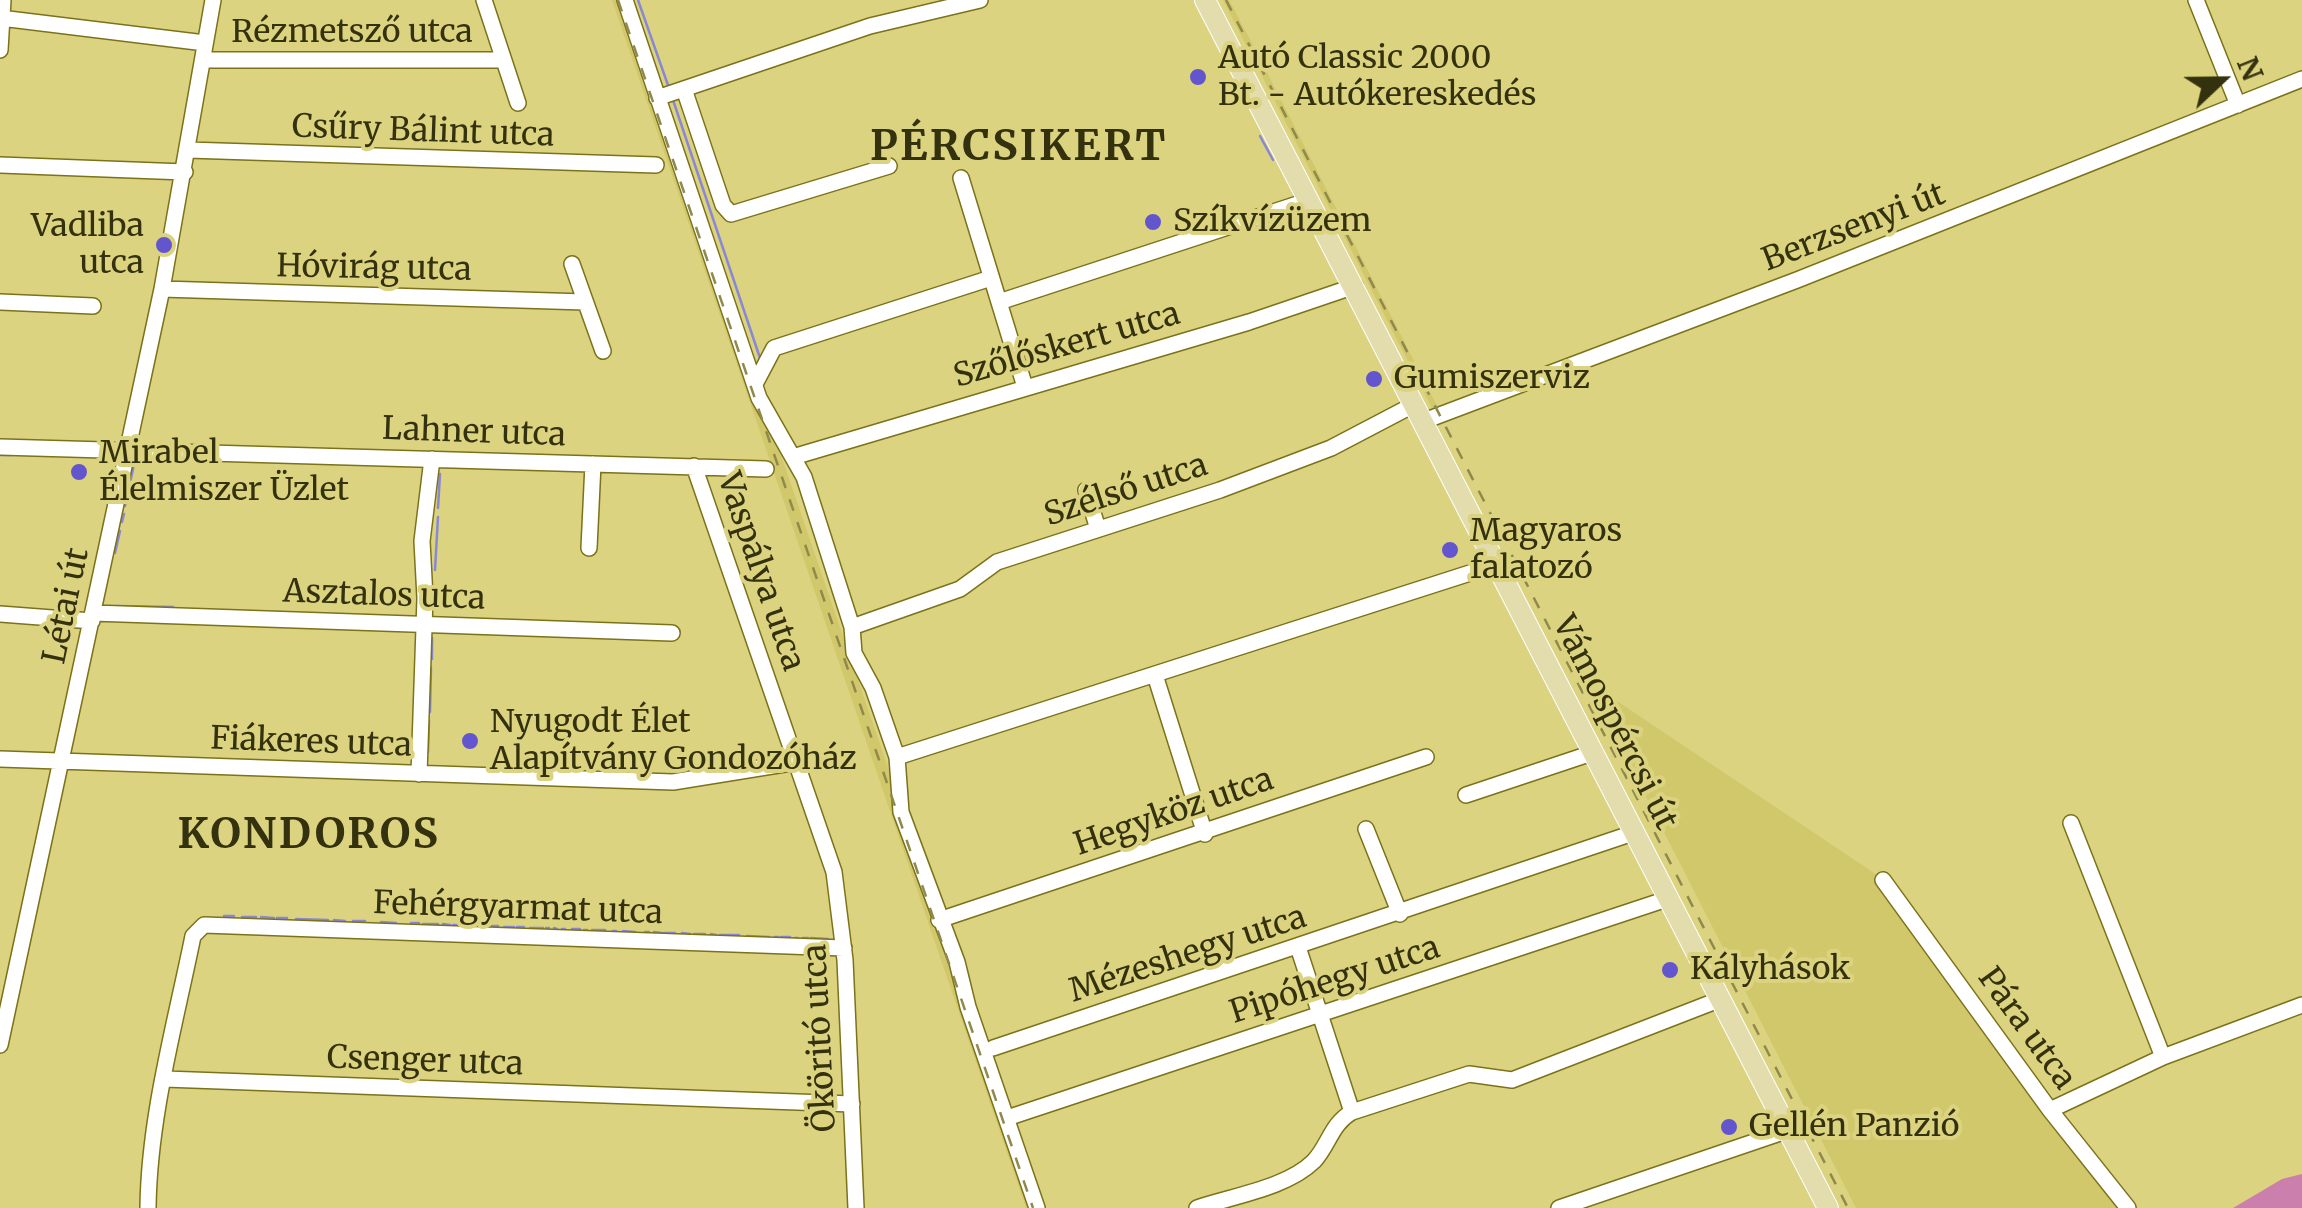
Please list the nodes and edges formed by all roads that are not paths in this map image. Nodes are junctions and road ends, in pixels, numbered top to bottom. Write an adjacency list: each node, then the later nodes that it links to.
1 (2, 0): 8 (street)
2 (212, 0): 10 (street, Létai út)
3 (484, 0): 11 (street)
4 (624, 0): 14 (street)
5 (980, 0): 13 (street)
6 (1205, 0): 23 (main road, Vámospércsi út)
7 (2196, 0): 16 (street)
8 (1, 18): 9 (street); 10 (street, Rézmetsző utca)
9 (0, 50)
10 (204, 52): 11 (street, Rézmetsző utca); 17 (street, Létai út)
11 (501, 60): 15 (street)
12 (2302, 80): 16 (street, Berzsenyi út)
13 (684, 89): 14 (street); 20 (street)
14 (657, 98): 33 (street)
15 (518, 103)
16 (2238, 104): 35 (street, Berzsenyi út)
17 (188, 150): 19 (street, Csűry Bálint utca); 21 (street, Létai út)
18 (0, 165): 21 (street)
19 (656, 166)
20 (889, 166)
21 (184, 172): 27 (street, Létai út)
22 (961, 178): 25 (street)
23 (1310, 200): 26 (main road, Vámospércsi út); 30 (street)
24 (572, 264): 29 (street)
25 (991, 278): 30 (street); 33 (street)
26 (1355, 286): 34 (street, Szőlőskert utca); 35 (main road, Vámospércsi út)
27 (162, 289): 29 (street, Hóvirág utca); 37 (street, Létai út)
28 (0, 302): 31 (street)
29 (585, 302): 32 (street)
30 (999, 302): 34 (street)
31 (93, 306)
32 (603, 351)
33 (755, 384): 38 (street)
34 (1025, 387): 38 (street, Szőlőskert utca)
35 (1420, 412): 44 (street, Szélső utca); 46 (main road, Vámospércsi út)
36 (0, 448): 37 (street, Lahner utca)
37 (129, 449): 39 (street, Lahner utca); 48 (street, Létai út)
38 (793, 457): 50 (street)
39 (432, 459): 40 (street, Lahner utca); 49 (street)
40 (594, 464): 41 (street, Lahner utca); 45 (street)
41 (694, 466): 42 (street, Lahner utca); 58 (street, Vaspálya utca)
42 (766, 469)
43 (1086, 490): 44 (street)
44 (1098, 529): 50 (street, Szélső utca)
45 (589, 548)
46 (1498, 564): 52 (street); 53 (main road, Vámospércsi út)
47 (0, 614): 48 (street, Asztalos utca)
48 (93, 617): 49 (street, Asztalos utca); 57 (street, Létai út)
49 (424, 626): 51 (street, Asztalos utca); 59 (street)
50 (852, 626): 54 (street)
51 (672, 633)
52 (1155, 675): 54 (street); 64 (street)
53 (1595, 752): 60 (street); 63 (main road, Vámospércsi út)
54 (897, 757): 69 (street)
55 (1426, 757): 64 (street, Hegyköz utca)
56 (0, 759): 57 (street, Fiákeres utca)
57 (62, 761): 59 (street, Fiákeres utca); 76 (street, Létai út)
58 (797, 762): 59 (street, Fiákeres utca); 65 (street, Vaspálya utca)
59 (419, 774)
60 (1466, 796)
61 (2071, 823): 78 (street)
62 (1366, 829): 68 (street)
63 (1636, 832): 67 (main road, Vámospércsi út); 68 (street, Mézeshegy utca)
64 (1205, 834): 69 (street, Hegyköz utca)
65 (832, 866): 71 (street, Ököritó utca)
66 (1883, 880): 81 (street, Pára utca)
67 (1670, 898): 72 (main road, Vámospércsi út); 74 (street, Pipóhegy utca)
68 (1400, 914): 70 (street, Mézeshegy utca)
69 (939, 920): 75 (street)
70 (1298, 947): 74 (street); 77 (street, Mézeshegy utca)
71 (844, 948): 79 (street, Fehérgyarmat utca); 80 (street, Ököritó utca)
72 (1721, 999): 82 (street); 84 (main road, Vámospércsi út)
73 (2302, 1004): 78 (street)
74 (1321, 1014): 82 (street); 83 (street, Pipóhegy utca)
75 (976, 1029): 77 (street); 83 (street)
76 (0, 1046)
77 (993, 1048): 83 (street)
78 (2163, 1057): 81 (street)
79 (165, 1079): 80 (street, Csenger utca); 85 (street)
80 (852, 1104): 86 (street, Ököritó utca)
81 (2050, 1110): 91 (street, Pára utca)
82 (1352, 1112): 88 (street)
83 (1012, 1117): 87 (street)
84 (1788, 1130): 89 (street); 90 (main road, Vámospércsi út)
85 (148, 1208)
86 (856, 1208)
87 (1037, 1208)
88 (1197, 1208)
89 (1560, 1208)
90 (1828, 1208)
91 (2128, 1208)

